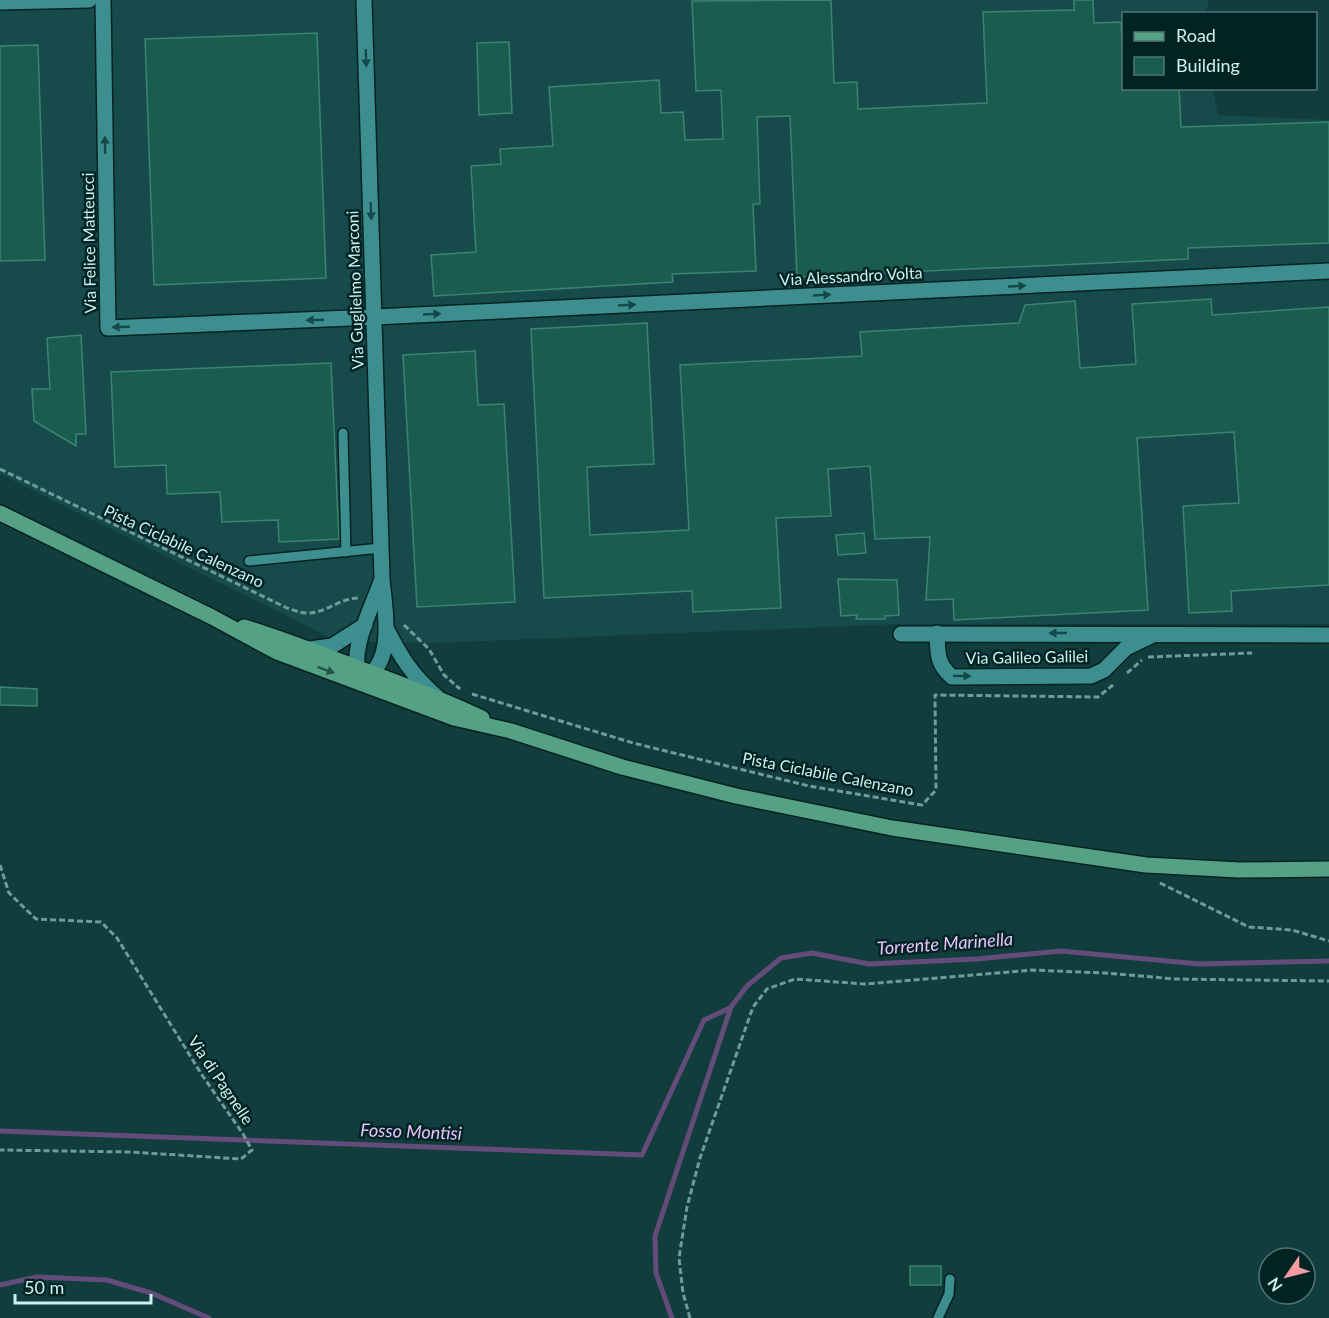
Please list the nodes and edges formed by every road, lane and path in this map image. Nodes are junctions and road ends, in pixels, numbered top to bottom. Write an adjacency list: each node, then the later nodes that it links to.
1 (89, 0): 4 (street)
2 (103, 0): 6 (street, Via Felice Matteucci, one-way to 2)
3 (364, 0): 6 (street, Via Guglielmo Marconi, one-way to 6)
4 (0, 2)
5 (1329, 271): 6 (street, Via Alessandro Volta, one-way to 5)
6 (374, 317): 10 (street, Via Guglielmo Marconi)
7 (343, 433): 11 (lane)
8 (0, 469): 14 (path, Pista Ciclabile Calenzano)
9 (0, 513): 15 (main road)
10 (381, 548): 11 (lane); 13 (street, Via Guglielmo Marconi)
11 (346, 552): 12 (lane)
12 (249, 561)
13 (382, 579): 17 (street, Via Guglielmo Marconi); 18 (street, Via Guglielmo Marconi)
14 (363, 599)
15 (212, 617): 24 (main road); 30 (main road, one-way to 30)
16 (400, 620): 31 (path, Pista Ciclabile Calenzano)
17 (365, 625): 24 (street); 27 (street, Via Guglielmo Marconi)
18 (387, 630): 28 (street, Via Guglielmo Marconi); 32 (street, Via Guglielmo Marconi)
19 (937, 633): 20 (street, Via Galileo Galilei, one-way to 19); 22 (street, Via Galileo Galilei); 26 (street, Via Galileo Galilei, one-way to 26)
20 (1099, 633): 21 (street, Via Galileo Galilei); 26 (street, Via Galileo Galilei)
21 (1158, 633): 23 (street, Via Galileo Galilei); 26 (street, Via Galileo Galilei)
22 (901, 634)
23 (1329, 635)
24 (310, 649): 27 (main road)
25 (1260, 653): 29 (path)
26 (1111, 662)
27 (356, 667): 28 (main road); 30 (street, Via Guglielmo Marconi)
28 (373, 673): 30 (street); 32 (main road)
29 (1122, 677)
30 (359, 682): 33 (main road)
31 (1114, 684)
32 (439, 699): 33 (main road)
33 (511, 731): 35 (main road)
34 (0, 865): 39 (path, Via di Pagnelle)
35 (1146, 865): 36 (main road); 37 (path)
36 (1329, 870)
37 (1329, 941)
38 (1329, 981): 41 (path)
39 (0, 1150)
40 (950, 1279): 42 (lane)
41 (690, 1318)
42 (938, 1318)

